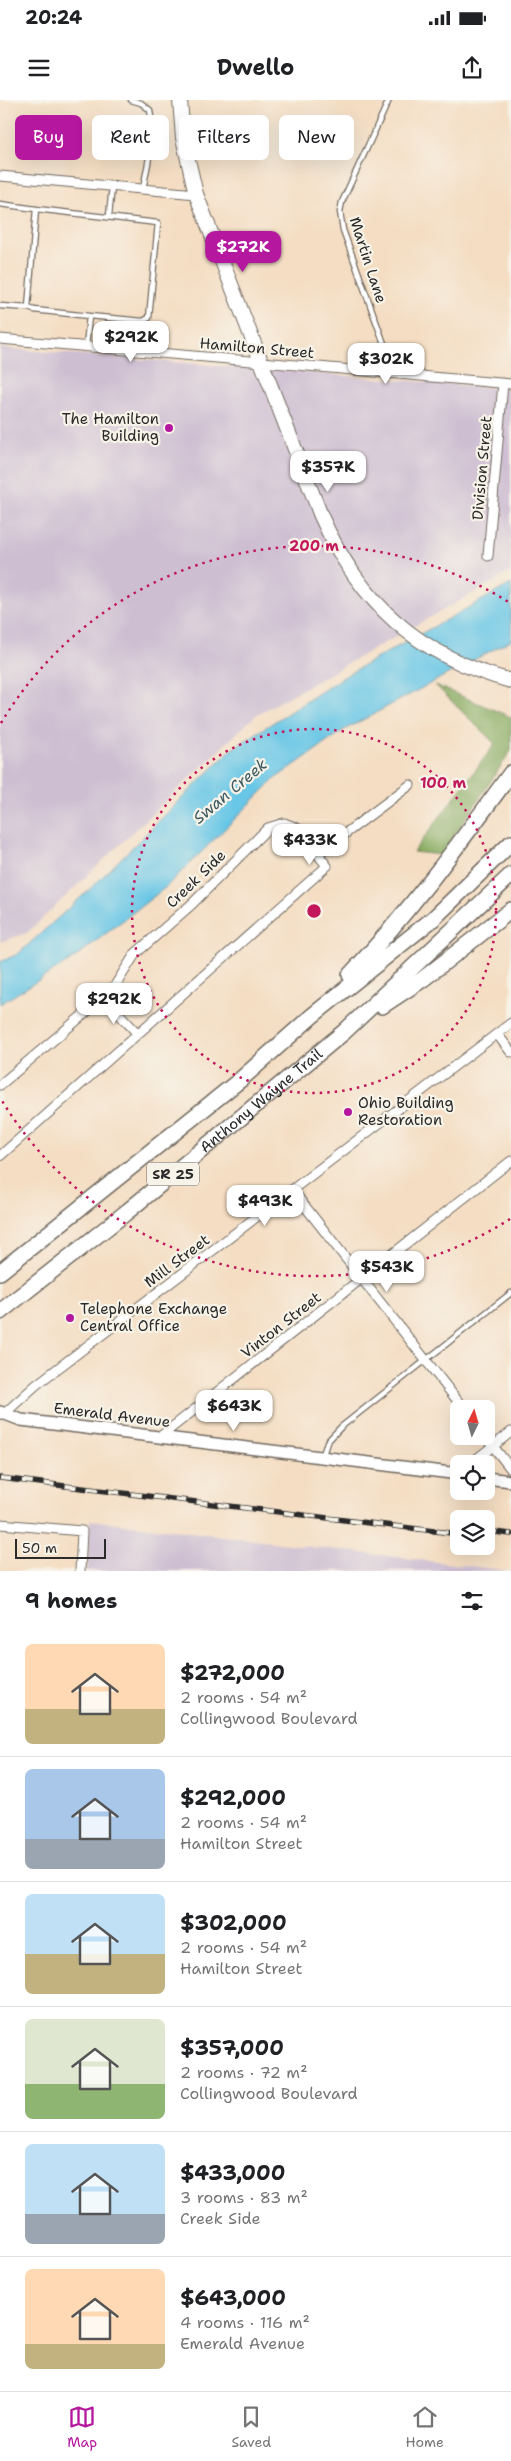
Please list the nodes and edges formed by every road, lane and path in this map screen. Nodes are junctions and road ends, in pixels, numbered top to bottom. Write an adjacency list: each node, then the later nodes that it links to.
1 (131, 100): 6 (lane)
2 (389, 100): 18 (lane, Martin Lane)
3 (180, 101): 7 (main road)
4 (0, 176): 5 (street)
5 (112, 186): 6 (street); 10 (lane)
6 (143, 189): 7 (street)
7 (196, 194): 17 (main road)
8 (0, 204): 9 (lane)
9 (36, 209): 10 (lane); 12 (lane)
10 (109, 216): 13 (lane)
11 (0, 306): 12 (lane)
12 (28, 308): 13 (lane)
13 (89, 316): 16 (lane)
14 (0, 339): 15 (street); 16 (street, Hamilton Street)
15 (0, 346)
16 (86, 347): 17 (street, Hamilton Street)
17 (264, 363): 18 (street, Hamilton Street); 21 (main road)
18 (395, 374): 19 (street, Hamilton Street)
19 (507, 383): 20 (street, Division Street)
20 (488, 556)
21 (511, 681)
22 (511, 773): 29 (highway)
23 (410, 785): 25 (street)
24 (511, 843): 29 (highway, Anthony Wayne Trail / SR 25)
25 (318, 854): 28 (street, Creek Side); 32 (street, Creek Side)
26 (511, 875): 31 (highway, Anthony Wayne Trail / SR 25)
27 (511, 910): 31 (highway)
28 (106, 1000): 32 (street); 35 (street, Creek Side)
29 (312, 1016): 39 (highway, Anthony Wayne Trail / SR 25)
30 (511, 1023): 33 (street, Mill Street)
31 (344, 1032): 42 (highway, Anthony Wayne Trail / SR 25)
32 (138, 1034): 36 (street, Creek Side)
33 (497, 1034): 34 (street); 38 (street, Mill Street)
34 (511, 1052)
35 (0, 1085)
36 (0, 1156)
37 (511, 1161): 40 (street, Vinton Street)
38 (293, 1190): 40 (street); 45 (street, Mill Street)
39 (0, 1272)
40 (361, 1278): 43 (street); 47 (street, Vinton Street)
41 (511, 1293): 43 (lane)
42 (0, 1312)
43 (425, 1360): 44 (street); 50 (lane)
44 (457, 1400)
45 (2, 1413): 47 (street, Emerald Avenue)
46 (511, 1432): 48 (street)
47 (162, 1436): 50 (street, Emerald Avenue)
48 (493, 1446): 49 (street); 51 (street)
49 (482, 1455)
50 (322, 1456): 52 (street, Emerald Avenue)
51 (511, 1469)
52 (450, 1473)
53 (495, 1479): 54 (street)
54 (511, 1481)
55 (0, 1524): 56 (street)
56 (80, 1571)

